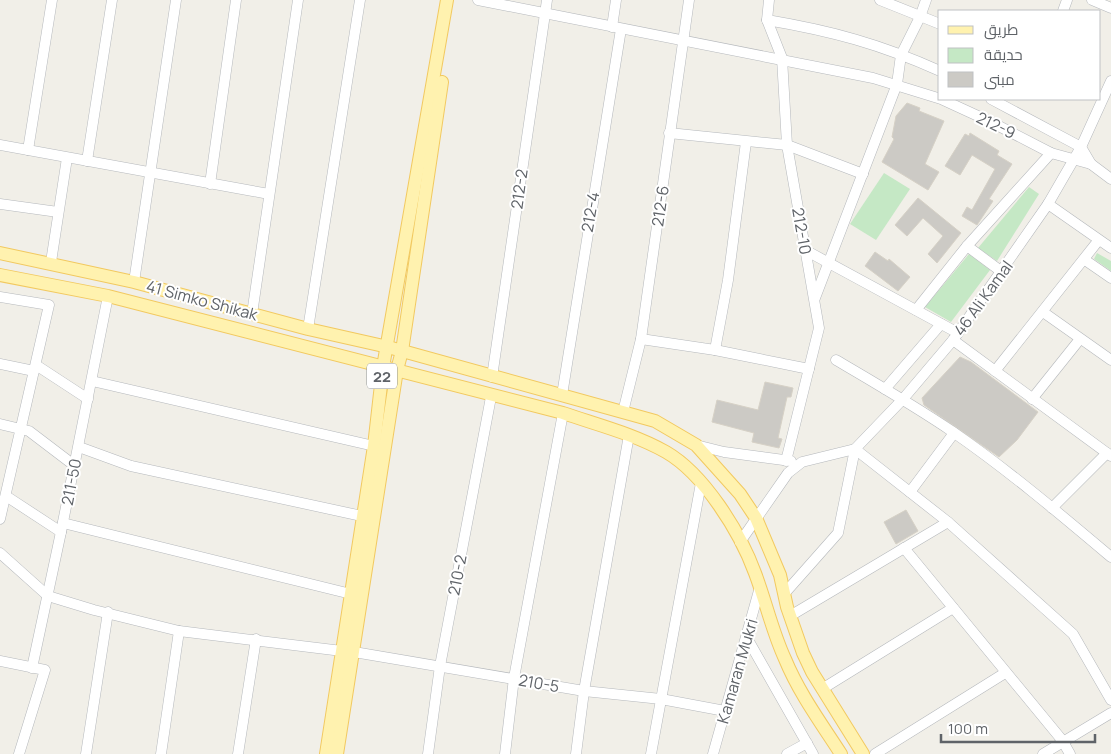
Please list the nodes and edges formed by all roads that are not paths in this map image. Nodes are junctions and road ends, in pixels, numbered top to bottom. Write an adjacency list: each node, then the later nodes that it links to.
1 (52, 0): 38 (street)
2 (112, 0): 41 (street)
3 (176, 0): 44 (street)
4 (236, 0): 47 (street)
5 (298, 0): 48 (street)
6 (360, 0): 71 (street)
7 (447, 0): 75 (main road, 22)
8 (454, 0): 77 (main road, 22)
9 (478, 0): 18 (street, 212-9)
10 (547, 0): 18 (street, 212-2)
11 (616, 0): 22 (street, 212-4)
12 (689, 0): 23 (street, 212-6)
13 (769, 0): 20 (street, 212-10)
14 (880, 0): 19 (street)
15 (926, 0): 19 (street)
16 (1092, 0): 17 (street)
17 (1111, 8)
18 (544, 15): 22 (street, 212-9); 86 (street, 212-2)
19 (920, 17): 21 (street); 24 (street)
20 (767, 20): 24 (street); 25 (street, 212-10)
21 (938, 23)
22 (616, 28): 23 (street, 212-9); 89 (street, 212-4)
23 (682, 40): 25 (street, 212-9); 33 (street, 212-6)
24 (901, 55): 26 (street); 28 (street)
25 (782, 58): 28 (street, 212-9); 36 (street, 212-10)
26 (938, 70)
27 (1111, 81): 29 (street, 46 Ali Kamal)
28 (897, 84): 30 (street, 212-9); 45 (street)
29 (1105, 97): 37 (street, 46 Ali Kamal)
30 (938, 98)
31 (943, 100): 39 (street, 212-9)
32 (993, 100): 37 (street, 212-9)
33 (669, 133): 34 (street); 73 (street, 212-6)
34 (746, 142): 36 (street); 76 (street)
35 (0, 145): 38 (street)
36 (787, 145): 45 (street); 55 (street, 212-10)
37 (1081, 148): 42 (street, 46 Ali Kamal); 43 (street, 212-9)
38 (28, 150): 40 (street)
39 (1051, 153): 42 (street, 212-9); 53 (street)
40 (67, 158): 41 (street); 51 (street)
41 (87, 161): 44 (street)
42 (1074, 161): 43 (street, 212-9); 50 (street, 46 Ali Kamal)
43 (1091, 164): 46 (street)
44 (150, 171): 47 (street); 63 (street)
45 (863, 174): 59 (street)
46 (1111, 179)
47 (210, 184): 48 (street)
48 (269, 194): 69 (street)
49 (0, 204): 51 (street)
50 (1048, 204): 52 (street); 60 (street, 46 Ali Kamal)
51 (58, 212): 58 (street)
52 (1098, 241): 54 (street); 57 (street)
53 (967, 246): 60 (street); 67 (street)
54 (1111, 248)
55 (805, 250): 59 (street); 66 (street, 212-10)
56 (0, 253): 58 (main road, 41 Simko Shikak)
57 (1085, 260): 62 (street); 68 (street)
58 (51, 262): 63 (main road, 41 Simko Shikak)
59 (827, 262): 66 (street); 67 (street)
60 (1002, 272): 72 (street, 46 Ali Kamal)
61 (0, 275): 64 (main road, 41 Simko Shikak)
62 (1111, 278)
63 (134, 282): 69 (main road, 41 Simko Shikak)
64 (108, 296): 81 (main road, 41 Simko Shikak); 87 (street, 211-50)
65 (0, 297): 82 (street)
66 (814, 300): 83 (street, 212-10)
67 (916, 310): 70 (street)
68 (1042, 312): 74 (street); 85 (street)
69 (252, 314): 71 (main road, 41 Simko Shikak)
70 (941, 324): 72 (street); 88 (street)
71 (308, 328): 75 (main road, 41 Simko Shikak)
72 (955, 336): 85 (street); 92 (street, 46 Ali Kamal)
73 (641, 339): 76 (street); 94 (street, 212-6)
74 (1080, 339): 79 (street); 93 (street)
75 (388, 347): 77 (main road, 41 Simko Shikak); 81 (main road, 22)
76 (715, 350): 83 (street)
77 (402, 351): 84 (main road, 22); 86 (main road, 41 Simko Shikak)
78 (836, 360): 88 (street)
79 (1111, 360)
80 (0, 364): 82 (street)
81 (384, 366): 84 (main road, 41 Simko Shikak); 102 (main road, 22)
82 (35, 368): 91 (street); 97 (street)
83 (809, 369): 105 (street, 212-10)
84 (397, 370): 90 (main road, 41 Simko Shikak); 132 (main road, 22)
85 (995, 371): 93 (street)
86 (492, 377): 89 (main road, 41 Simko Shikak)
87 (92, 381): 91 (street, 211-50); 102 (street)
88 (885, 389): 92 (street)
89 (562, 396): 94 (main road, 41 Simko Shikak)
90 (491, 397): 95 (main road, 41 Simko Shikak); 134 (street, 210-2)
91 (88, 399): 101 (street, 211-50)
92 (903, 399): 98 (street); 103 (street, 46 Ali Kamal)
93 (1032, 399): 104 (street)
94 (623, 412): 100 (main road, 41 Simko Shikak)
95 (563, 414): 99 (main road, 41 Simko Shikak); 137 (street)
96 (0, 424): 97 (street)
97 (21, 428): 107 (street); 108 (street)
98 (954, 432): 110 (street); 112 (street)
99 (629, 434): 109 (main road, 41 Simko Shikak); 139 (street)
100 (696, 445): 105 (street); 114 (main road, 41 Simko Shikak)
101 (79, 446): 107 (street, 211-50); 113 (street)
102 (374, 446): 113 (main road, 22)
103 (855, 449): 106 (street); 110 (street); 124 (street)
104 (1109, 454): 112 (street)
105 (786, 461): 106 (street)
106 (802, 462): 114 (street)
107 (74, 466): 117 (street, 211-50)
108 (4, 482): 111 (street)
109 (701, 483): 118 (main road, 41 Simko Shikak); 140 (street)
110 (910, 492): 116 (street)
111 (6, 496): 115 (street); 117 (street)
112 (1052, 508): 121 (street)
113 (362, 516): 123 (main road, 22)
114 (756, 518): 118 (street); 124 (main road, 41 Simko Shikak)
115 (0, 519)
116 (948, 522): 119 (street); 141 (street)
117 (62, 527): 123 (street); 125 (street, 211-50)
118 (740, 542): 122 (main road, 41 Simko Shikak)
119 (904, 548): 126 (street); 128 (street)
120 (0, 553): 125 (street)
121 (1111, 557)
122 (760, 588): 130 (street, Kamaran Mukri); 159 (main road, 41 Simko Shikak)
123 (351, 594): 132 (main road, 22)
124 (784, 594): 128 (main road, 41 Simko Shikak)
125 (48, 596): 127 (street, 210-5); 135 (street, 211-50)
126 (952, 608): 136 (street); 138 (street)
127 (108, 612): 129 (street, 210-5); 147 (street)
128 (790, 616): 138 (main road, 41 Simko Shikak)
129 (179, 631): 131 (street, 210-5); 148 (street)
130 (747, 638): 142 (street, Kamaran Mukri); 145 (street)
131 (256, 639): 132 (street, 210-5); 149 (street)
132 (348, 651): 134 (street, 210-5); 150 (main road, 22); 151 (main road, 22)
133 (0, 661): 135 (street)
134 (440, 666): 137 (street, 210-5); 152 (street, 210-2)
135 (32, 668): 146 (street)
136 (1006, 672): 144 (street); 161 (street)
137 (514, 678): 139 (street, 210-5); 153 (street)
138 (822, 689): 160 (main road, 41 Simko Shikak)
139 (584, 691): 140 (street, 210-5); 154 (street)
140 (661, 699): 142 (street, 210-5); 155 (street)
141 (1111, 700)
142 (725, 711): 156 (street, Kamaran Mukri)
143 (1111, 713): 144 (street)
144 (1062, 741): 162 (street); 163 (street)
145 (806, 743): 157 (street); 158 (street)
146 (19, 754)
147 (86, 754)
148 (161, 754)
149 (238, 754)
150 (326, 754)
151 (337, 754)
152 (428, 754)
153 (505, 754)
154 (576, 754)
155 (650, 754)
156 (713, 754)
157 (787, 754)
158 (814, 754)
159 (841, 754)
160 (863, 754)
161 (875, 754)
162 (1043, 754)
163 (1070, 754)

